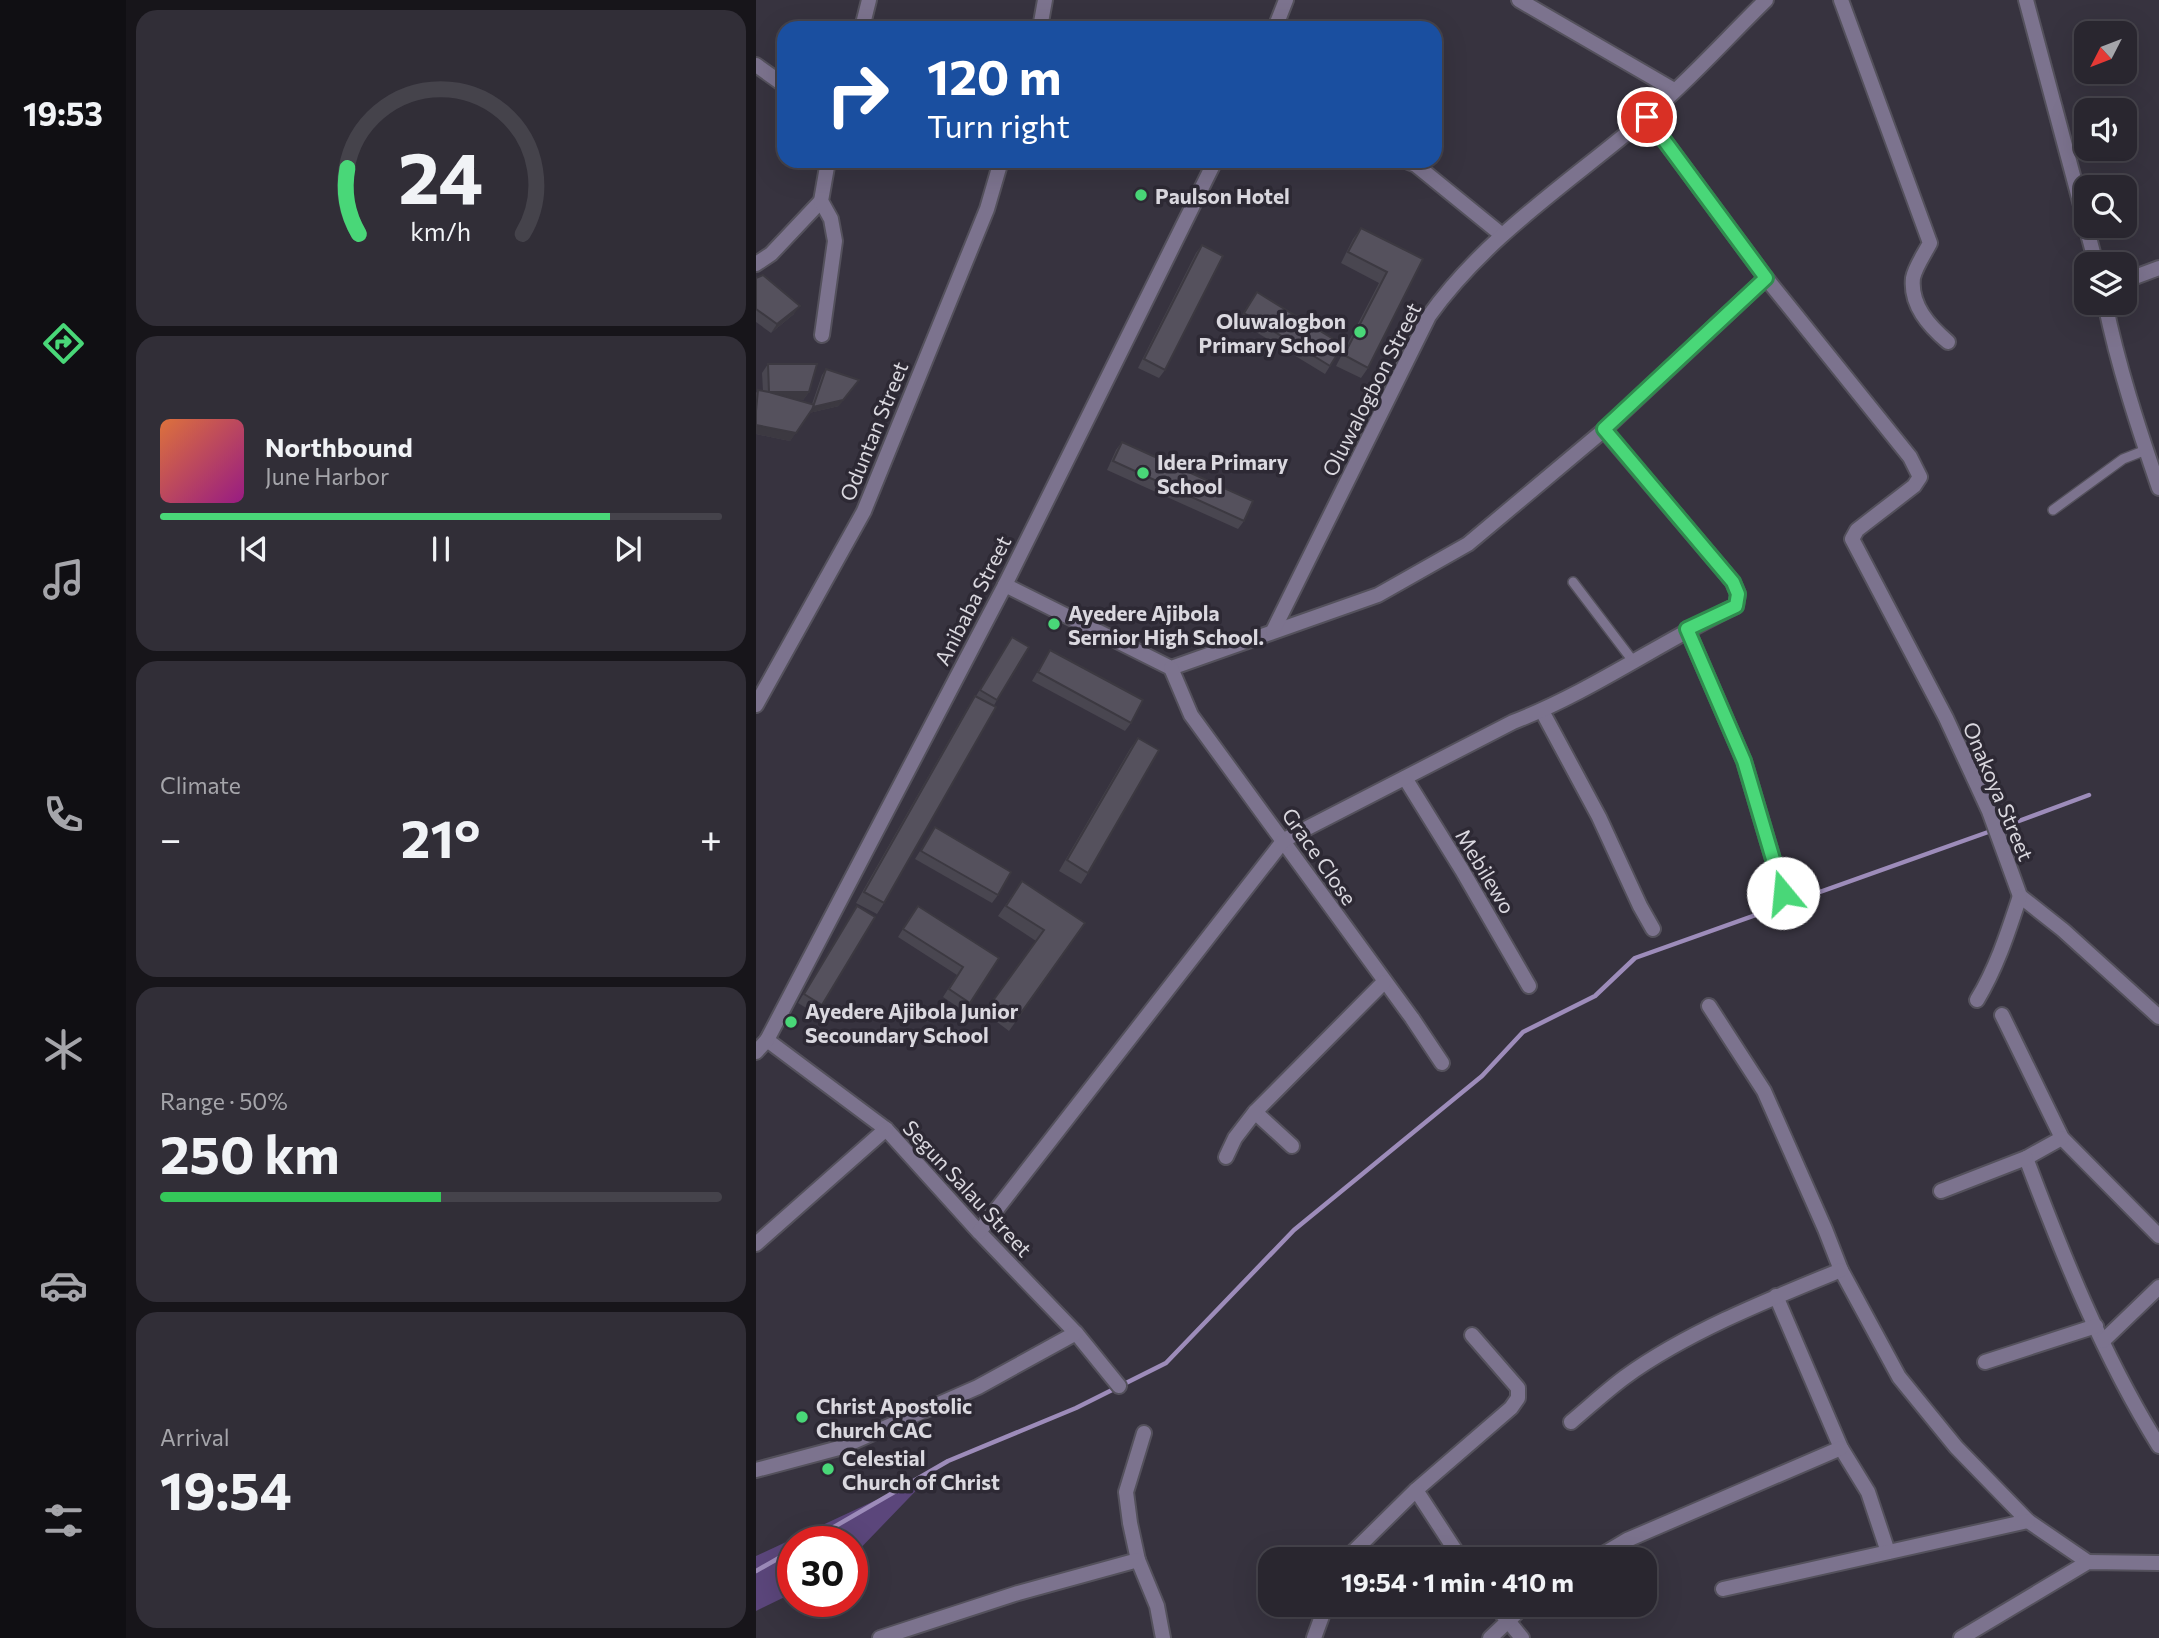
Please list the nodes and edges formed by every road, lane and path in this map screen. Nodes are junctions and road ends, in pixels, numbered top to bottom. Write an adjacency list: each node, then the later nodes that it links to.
1 (869, 0): 8 (street)
2 (1045, 0): 9 (street)
3 (1286, 0): 10 (street)
4 (1519, 0): 13 (street)
5 (1766, 0): 13 (street, Oluwalogbon Street)
6 (1841, 0): 28 (street)
7 (2026, 0): 19 (street)
8 (864, 21)
9 (1041, 21)
10 (1278, 21)
11 (756, 65): 12 (street)
12 (777, 80)
13 (1674, 90): 14 (street, Oluwalogbon Street)
14 (1647, 117): 21 (street, Oluwalogbon Street); 25 (street)
15 (827, 168): 20 (street)
16 (999, 168): 39 (street, Oduntan Street)
17 (1212, 168): 34 (street, Anibaba Street)
18 (1420, 168): 21 (street)
19 (2074, 180)
20 (821, 201): 22 (street); 27 (street)
21 (1502, 235): 36 (street, Oluwalogbon Street)
22 (756, 264)
23 (2159, 268): 24 (street)
24 (2137, 276)
25 (1766, 278): 29 (street); 44 (street, Onakoya Street)
26 (2107, 315): 30 (street)
27 (822, 335)
28 (1948, 342)
29 (1604, 429): 35 (street); 36 (street)
30 (2146, 450): 31 (street); 32 (lane)
31 (2159, 488)
32 (2053, 510)
33 (1573, 582): 37 (lane)
34 (1005, 585): 38 (street); 52 (street, Anibaba Street)
35 (1687, 629): 37 (street); 43 (street)
36 (1273, 631): 38 (street)
37 (1633, 661): 40 (street)
38 (1171, 668): 42 (street, Grace Close)
39 (756, 705)
40 (1542, 711): 41 (street); 45 (street)
41 (1405, 778): 42 (street); 47 (street, Mebilewo)
42 (1284, 841): 46 (street, Grace Close); 62 (street)
43 (1783, 893)
44 (2020, 896): 48 (street); 51 (street)
45 (1653, 929)
46 (1384, 982): 54 (street, Grace Close); 55 (street)
47 (1529, 986)
48 (1977, 1000)
49 (1709, 1006): 65 (street)
50 (2002, 1015): 57 (street)
51 (2159, 1017)
52 (767, 1040): 53 (street, Anibaba Street); 56 (street, Segun Salau Street)
53 (756, 1052)
54 (1442, 1063)
55 (1255, 1112): 58 (street); 59 (street)
56 (886, 1129): 62 (street, Segun Salau Street); 64 (street)
57 (2062, 1138): 60 (street); 63 (street)
58 (1292, 1146)
59 (1226, 1157)
60 (2026, 1158): 61 (street); 68 (street)
61 (1941, 1191)
62 (979, 1232): 69 (street, Segun Salau Street)
63 (2159, 1236)
64 (756, 1244)
65 (1842, 1270): 67 (street); 80 (street)
66 (2159, 1287): 71 (street)
67 (1776, 1296): 74 (street); 77 (street)
68 (2096, 1326): 71 (street); 72 (street)
69 (1076, 1332): 73 (street, Segun Salau Street); 78 (street)
70 (1472, 1335): 79 (street)
71 (2103, 1340): 76 (street)
72 (1986, 1362)
73 (1119, 1386)
74 (1571, 1422)
75 (1143, 1433): 85 (street)
76 (2159, 1446)
77 (1841, 1448): 83 (street); 84 (street)
78 (756, 1470)
79 (1416, 1490): 81 (street); 82 (street)
80 (2028, 1521): 84 (street); 86 (street)
81 (1358, 1547)
82 (1453, 1547)
83 (1615, 1547)
84 (1888, 1552): 88 (street)
85 (1138, 1560): 93 (street); 94 (street)
86 (2088, 1562): 87 (street); 98 (street)
87 (2159, 1563)
88 (1723, 1589)
89 (1322, 1617): 95 (street)
90 (1504, 1617): 92 (street)
91 (1512, 1617): 92 (street)
92 (1507, 1621): 96 (street); 97 (street)
93 (880, 1638)
94 (1163, 1638)
95 (1314, 1638)
96 (1490, 1638)
97 (1522, 1638)
98 (1961, 1638)

